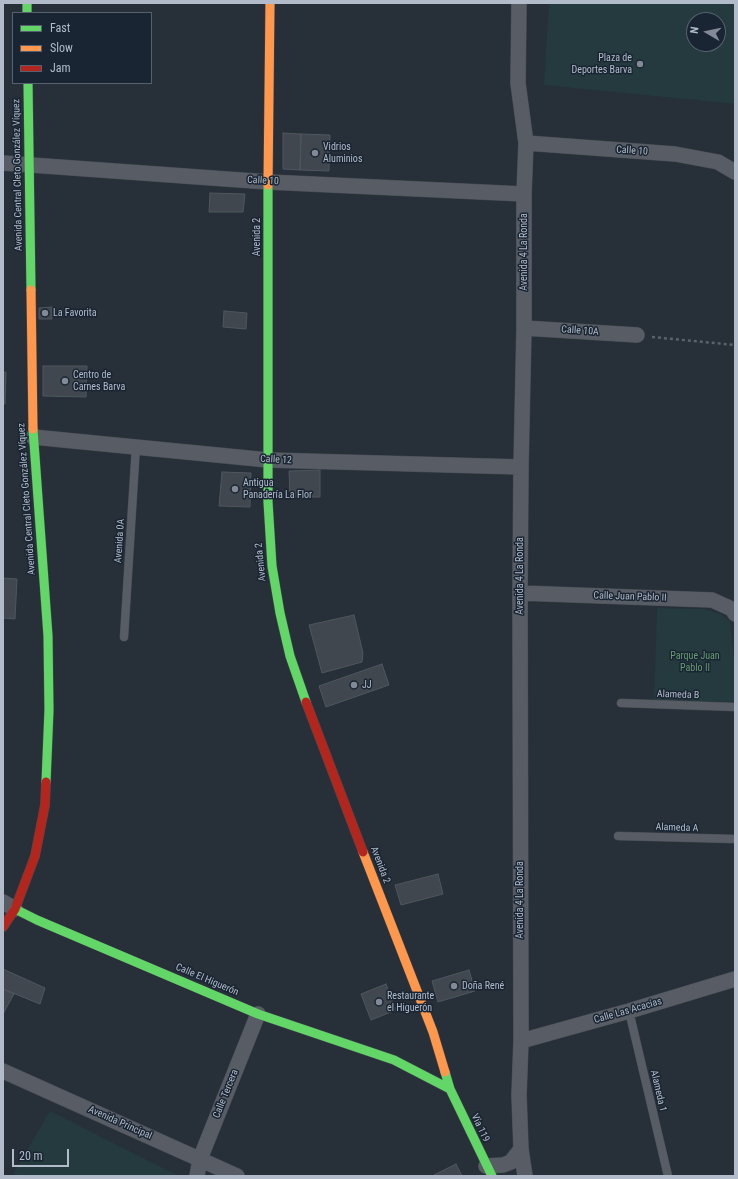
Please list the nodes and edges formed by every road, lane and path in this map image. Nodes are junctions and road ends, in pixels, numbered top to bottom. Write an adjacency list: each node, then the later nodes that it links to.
1 (270, 3): 8 (main road, Avenida 2)
2 (519, 3): 4 (street, Avenida 4 La Ronda)
3 (28, 84): 6 (main road, Avenida Central Cleto González Víquez)
4 (526, 143): 7 (street, Calle 10); 9 (street, Avenida 4 La Ronda)
5 (3, 163): 6 (street, Calle 10)
6 (29, 165): 8 (street, Calle 10); 13 (main road, Avenida Central Cleto González Víquez)
7 (735, 172)
8 (268, 182): 9 (street, Calle 10); 15 (main road, Avenida 2)
9 (524, 194): 10 (street, Avenida 4 La Ronda)
10 (524, 328): 11 (street, Calle 10A); 16 (street, Avenida 4 La Ronda)
11 (637, 335): 12 (path)
12 (735, 345)
13 (33, 437): 14 (street, Calle 12); 24 (main road, Avenida Central Cleto González Víquez)
14 (136, 446): 15 (street, Calle 12); 19 (lane, Avenida 0A)
15 (268, 460): 16 (street, Calle 12); 29 (main road, Avenida 2)
16 (521, 467): 17 (street, Avenida 4 La Ronda)
17 (520, 593): 18 (street, Calle Juan Pablo II); 30 (street, Avenida 4 La Ronda)
18 (735, 614)
19 (124, 637)
20 (621, 703): 21 (lane, Alameda B)
21 (735, 707)
22 (618, 836): 23 (lane, Alameda A)
23 (735, 840)
24 (9, 906): 25 (main road, Avenida Central Cleto González Víquez); 28 (main road, Calle El Higuerón)
25 (3, 927)
26 (735, 979): 27 (street, Calle Las Acacias)
27 (629, 1010): 30 (street, Calle Las Acacias); 42 (lane, Alameda 1)
28 (258, 1014): 32 (main road, Calle El Higuerón); 37 (street, Calle Tercera)
29 (433, 1032): 31 (main road); 35 (main road, Avenida 2)
30 (521, 1041): 36 (street, Avenida 4 La Ronda)
31 (430, 1049)
32 (394, 1060): 33 (main road, Calle El Higuerón); 35 (main road, Calle El Higuerón)
33 (416, 1062)
34 (3, 1071): 37 (street, Avenida Principal)
35 (450, 1089): 38 (main road, Vía 119)
36 (521, 1149): 38 (street); 41 (street, Avenida 4 La Ronda)
37 (200, 1159): 39 (street, Calle Tercera); 40 (street, Avenida Principal)
38 (489, 1171)
39 (197, 1176)
40 (237, 1176)
41 (525, 1176)
42 (668, 1176)

